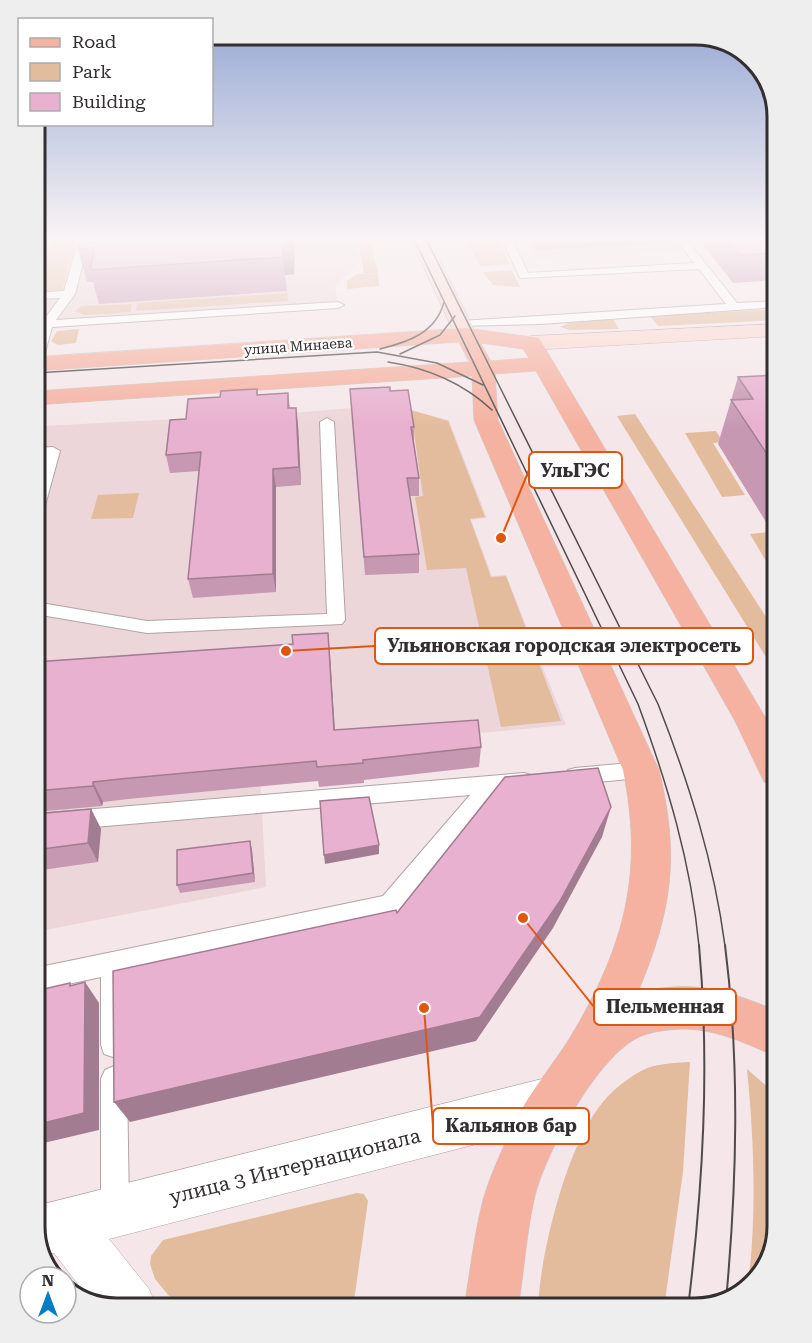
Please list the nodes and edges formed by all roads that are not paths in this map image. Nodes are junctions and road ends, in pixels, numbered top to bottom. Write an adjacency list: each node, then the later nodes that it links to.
1 (62, 302): 7 (lane)
2 (451, 302): 9 (main road)
3 (730, 302): 6 (lane)
4 (767, 304): 6 (lane)
5 (338, 305): 8 (lane)
6 (733, 306): 9 (lane)
7 (45, 320)
8 (45, 324)
9 (464, 329): 12 (main road, улица Минаева); 14 (main road, улица Минаева); 15 (main road)
10 (767, 331): 12 (main road, улица Минаева)
11 (767, 352): 13 (main road)
12 (548, 357): 15 (main road, улица Минаева); 21 (main road)
13 (625, 360)
14 (45, 363)
15 (483, 368): 16 (main road, улица Минаева); 22 (main road)
16 (45, 397)
17 (327, 422): 20 (lane)
18 (45, 452): 19 (lane)
19 (45, 479)
20 (45, 610)
21 (767, 751)
22 (641, 770): 23 (lane); 28 (main road)
23 (491, 785): 24 (lane); 25 (lane)
24 (45, 822)
25 (113, 963): 26 (lane); 30 (lane)
26 (45, 978)
27 (767, 1030): 28 (main road)
28 (594, 1041): 29 (main road)
29 (554, 1100): 30 (street, улица 3 Интернационала); 33 (main road)
30 (115, 1212): 31 (street, улица 3 Интернационала)
31 (50, 1229): 32 (street)
32 (120, 1298)
33 (493, 1298)

